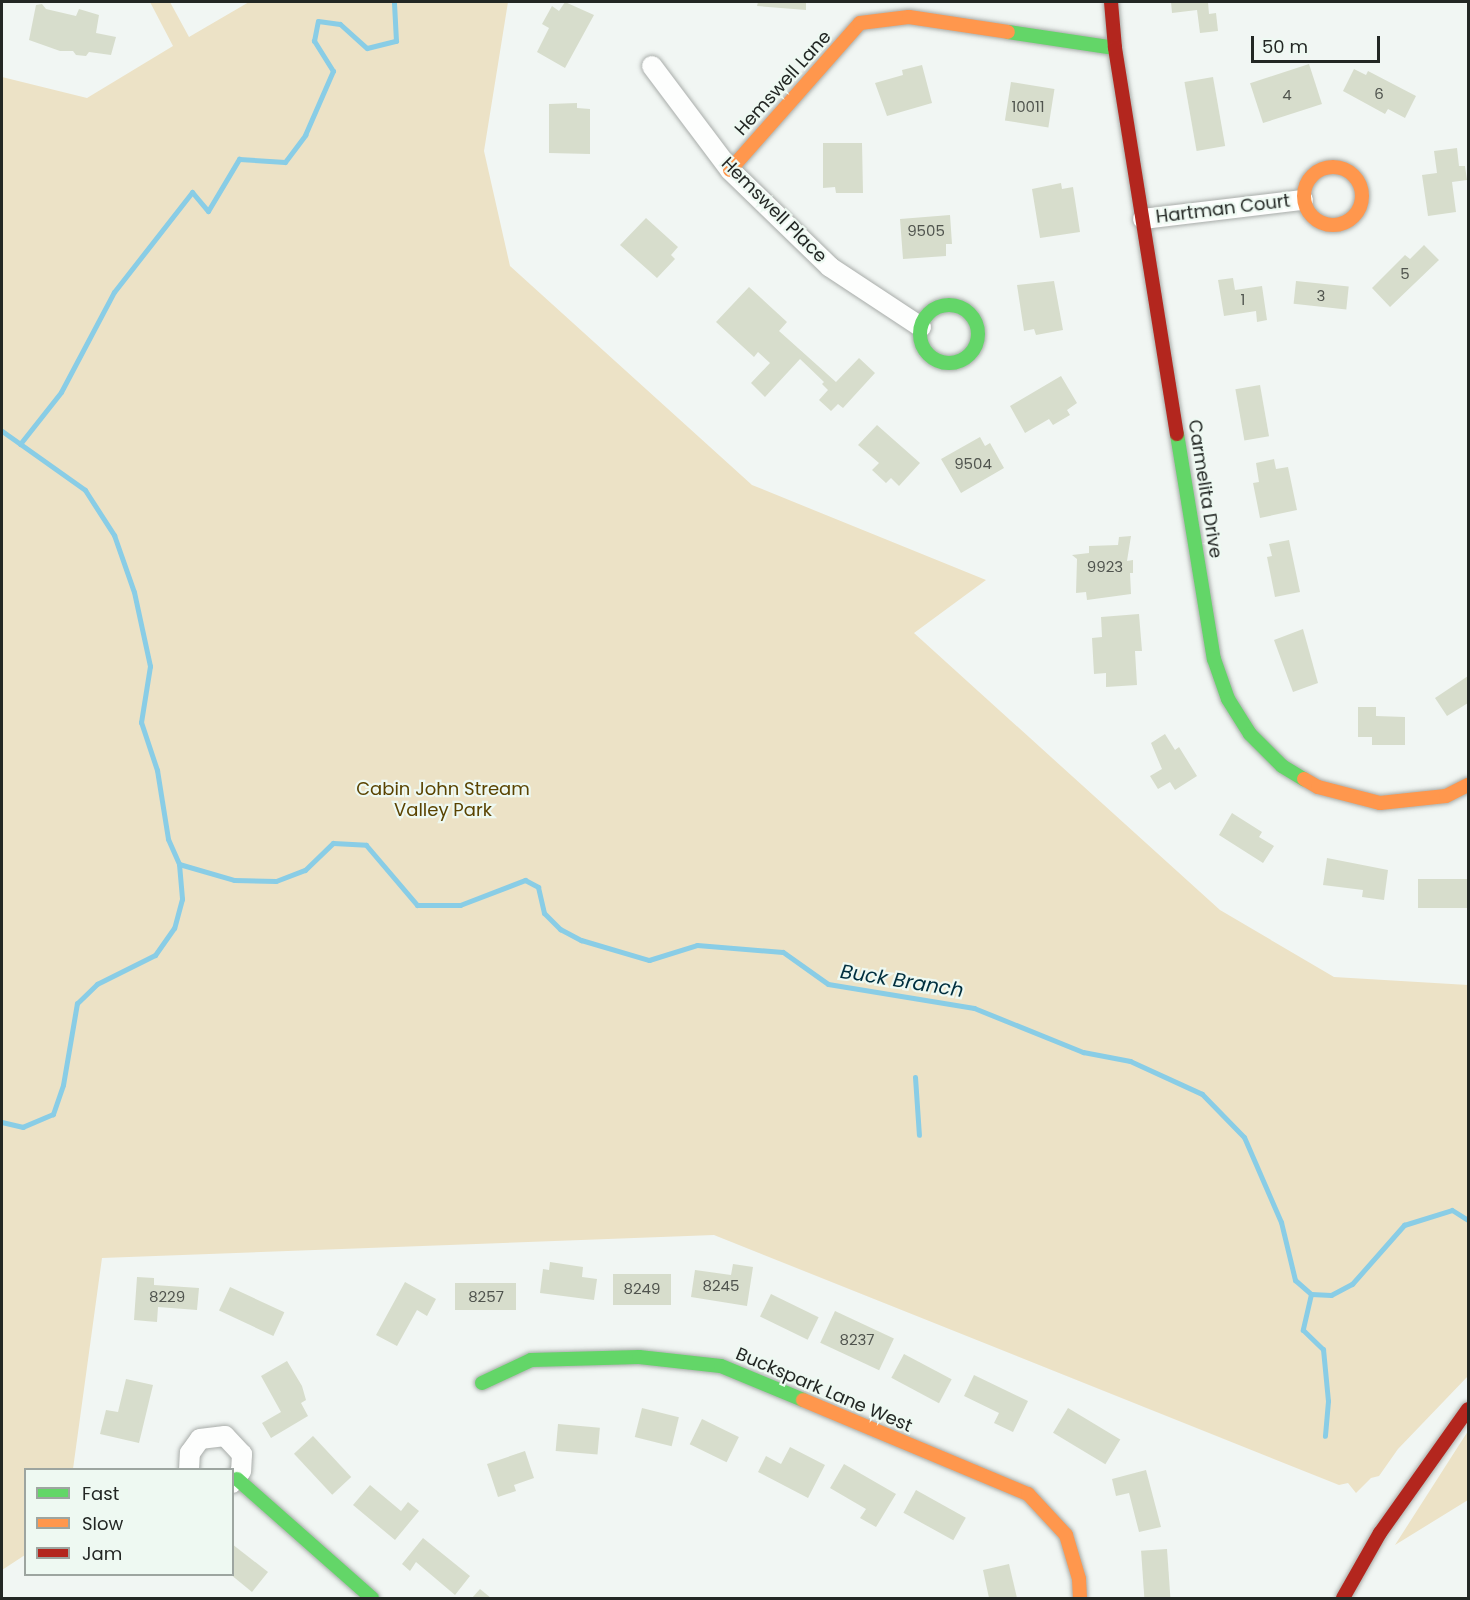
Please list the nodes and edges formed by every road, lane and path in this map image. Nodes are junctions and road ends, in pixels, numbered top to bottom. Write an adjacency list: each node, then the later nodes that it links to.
1 (1111, 2): 2 (street, Carmelita Drive)
2 (1115, 48): 4 (street, Hemswell Lane); 6 (street, Carmelita Drive)
3 (652, 66): 4 (street, Hemswell Place)
4 (730, 170): 7 (street, Hemswell Place)
5 (1303, 200): 5 (street, Hartman Court); 6 (street, Hartman Court)
6 (1143, 219): 8 (street, Carmelita Drive)
7 (921, 327): 7 (street)
8 (1468, 785)
9 (482, 1383): 14 (street, Buckspark Lane West)
10 (1468, 1409): 15 (street)
11 (189, 1468): 12 (street)
12 (235, 1481): 13 (street)
13 (372, 1599)
14 (1080, 1599)
15 (1343, 1599)

